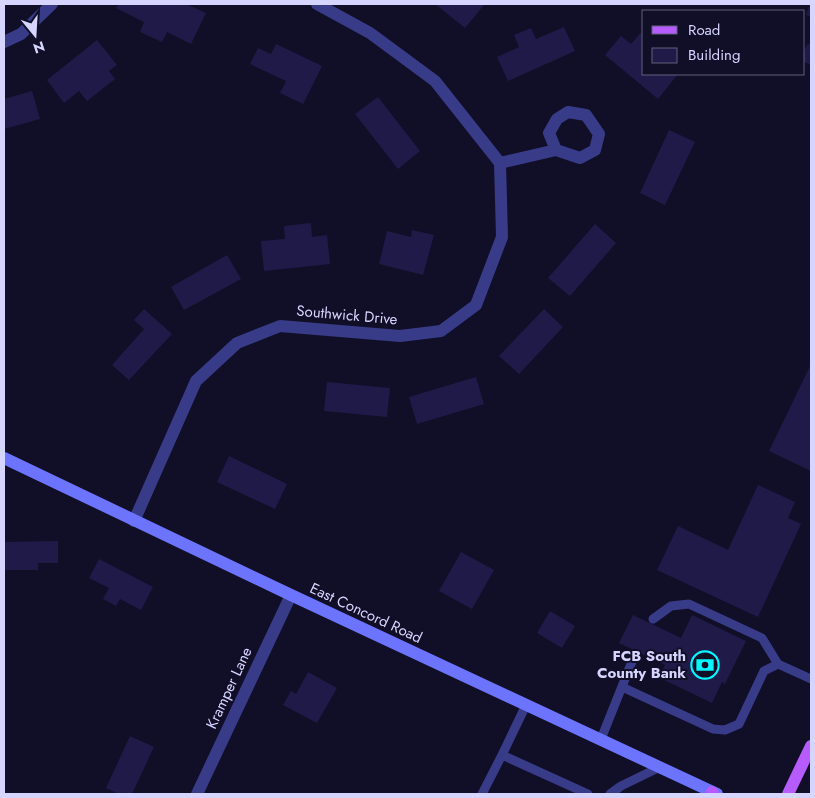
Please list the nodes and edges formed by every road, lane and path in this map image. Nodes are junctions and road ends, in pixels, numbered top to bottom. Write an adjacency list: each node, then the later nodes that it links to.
1 (52, 4): 3 (street)
2 (317, 4): 5 (street)
3 (4, 42)
4 (556, 150): 5 (street)
5 (500, 164): 7 (street, Southwick Drive)
6 (4, 458): 7 (street, East Concord Road)
7 (134, 521): 8 (street, East Concord Road)
8 (291, 595): 14 (street, East Concord Road); 19 (street, Kramper Lane)
9 (653, 619): 11 (lane)
10 (633, 659): 13 (lane)
11 (778, 664): 12 (lane); 13 (lane)
12 (811, 679)
13 (622, 687): 15 (lane)
14 (526, 705): 15 (street, East Concord Road); 17 (lane)
15 (601, 739): 18 (street, East Concord Road)
16 (811, 746): 24 (main road)
17 (502, 755): 20 (lane); 21 (lane)
18 (660, 767): 22 (lane); 23 (street, East Concord Road)
19 (197, 794)
20 (482, 794)
21 (588, 794)
22 (610, 794)
23 (714, 794)
24 (788, 794)

